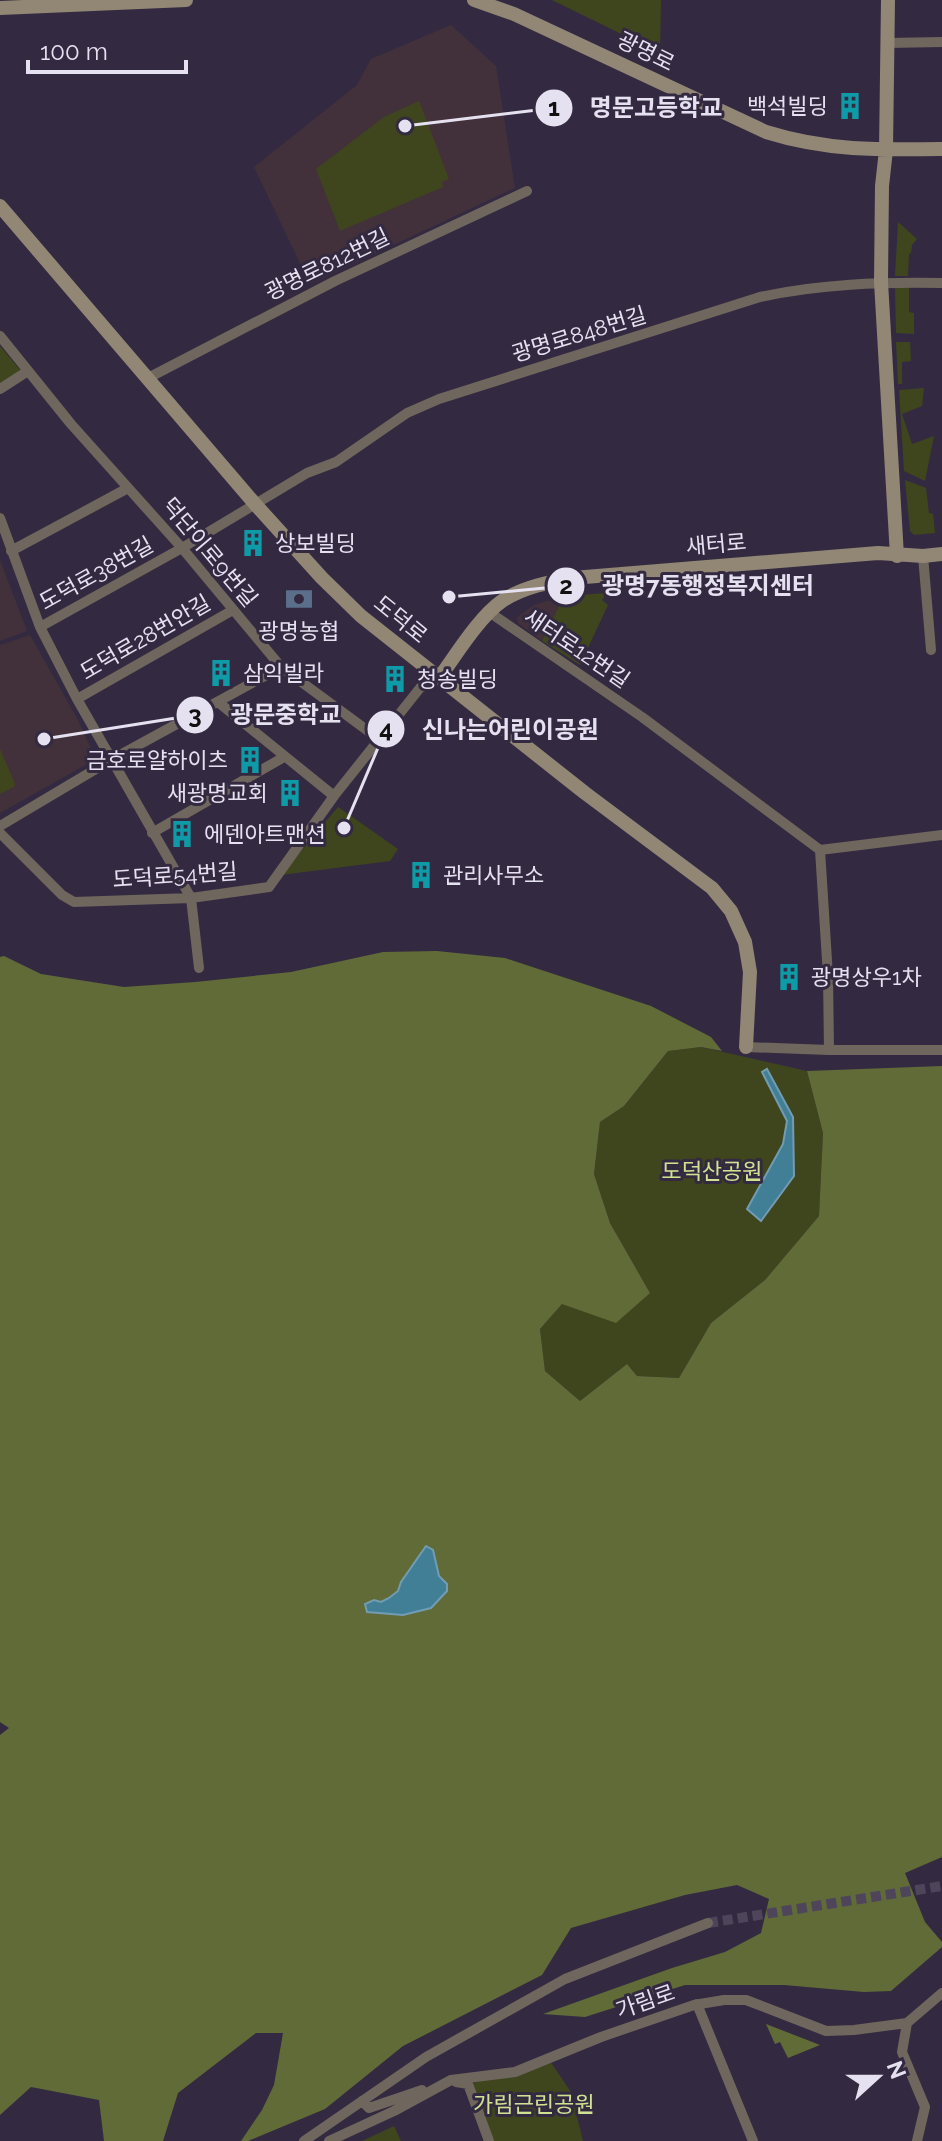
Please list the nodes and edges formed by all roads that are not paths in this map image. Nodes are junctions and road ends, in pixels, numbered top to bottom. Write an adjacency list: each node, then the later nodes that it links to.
1 (15, 0): 5 (street)
2 (186, 0): 5 (street)
3 (474, 0): 10 (street, 광명로)
4 (888, 0): 8 (street)
5 (37, 6): 6 (street)
6 (0, 8)
7 (942, 42): 8 (street)
8 (887, 43): 10 (street)
9 (942, 149): 10 (street, 광명로)
10 (886, 150): 13 (street)
11 (527, 191): 17 (street, 광명로812번길)
12 (0, 206): 17 (street, 도덕로)
13 (881, 282): 14 (street, 광명로848번길); 20 (street, 광명로848번길); 25 (street)
14 (942, 283)
15 (0, 336): 16 (street, 덕단이로9번길)
16 (28, 371): 18 (street); 19 (street, 덕단이로9번길)
17 (148, 378): 20 (street, 도덕로)
18 (0, 389)
19 (128, 488): 22 (street, 덕단이로9번길); 23 (street)
20 (255, 504): 22 (street, 도덕로38번길); 32 (street, 도덕로)
21 (0, 518): 23 (street, 도덕로28번안길)
22 (182, 548): 27 (street, 덕단이로9번길); 29 (street, 도덕로38번길)
23 (11, 551): 29 (street, 도덕로28번안길)
24 (942, 554): 26 (street, 새터로)
25 (897, 556): 26 (street, 새터로); 28 (street, 새터로)
26 (923, 556): 30 (street)
27 (233, 610): 31 (street, 덕단이로9번길); 33 (street, 도덕로28번안길)
28 (489, 612): 32 (street, 새터로); 43 (street, 새터로12번길)
29 (40, 627): 33 (street, 도덕로28번안길)
30 (931, 650)
31 (281, 667): 34 (street); 35 (street, 덕단이로9번길)
32 (439, 678): 35 (street, 도덕로54번길); 46 (street, 도덕로)
33 (77, 699): 37 (street, 도덕로28번안길)
34 (218, 702): 36 (street); 37 (street)
35 (379, 739): 38 (street, 도덕로54번길)
36 (284, 757): 38 (street); 41 (street)
37 (111, 760): 39 (street); 41 (street, 도덕로28번안길)
38 (334, 796): 44 (street, 도덕로54번길)
39 (0, 826)
40 (0, 833): 44 (street, 도덕로54번길)
41 (152, 833): 44 (street, 도덕로28번안길)
42 (942, 835): 43 (street)
43 (820, 850): 47 (street)
44 (191, 898): 45 (street, 도덕로28번안길)
45 (199, 968)
46 (746, 1047): 47 (street)
47 (829, 1050): 48 (street)
48 (942, 1050)
49 (708, 1923): 54 (street)
50 (942, 1993): 52 (street)
51 (697, 2004): 52 (street, 가림로); 53 (street, 가림로); 58 (street)
52 (907, 2023): 59 (street)
53 (451, 2080): 54 (street); 56 (street); 57 (street)
54 (362, 2101): 55 (street)
55 (304, 2141)
56 (329, 2141)
57 (489, 2141)
58 (753, 2141)
59 (917, 2141)

